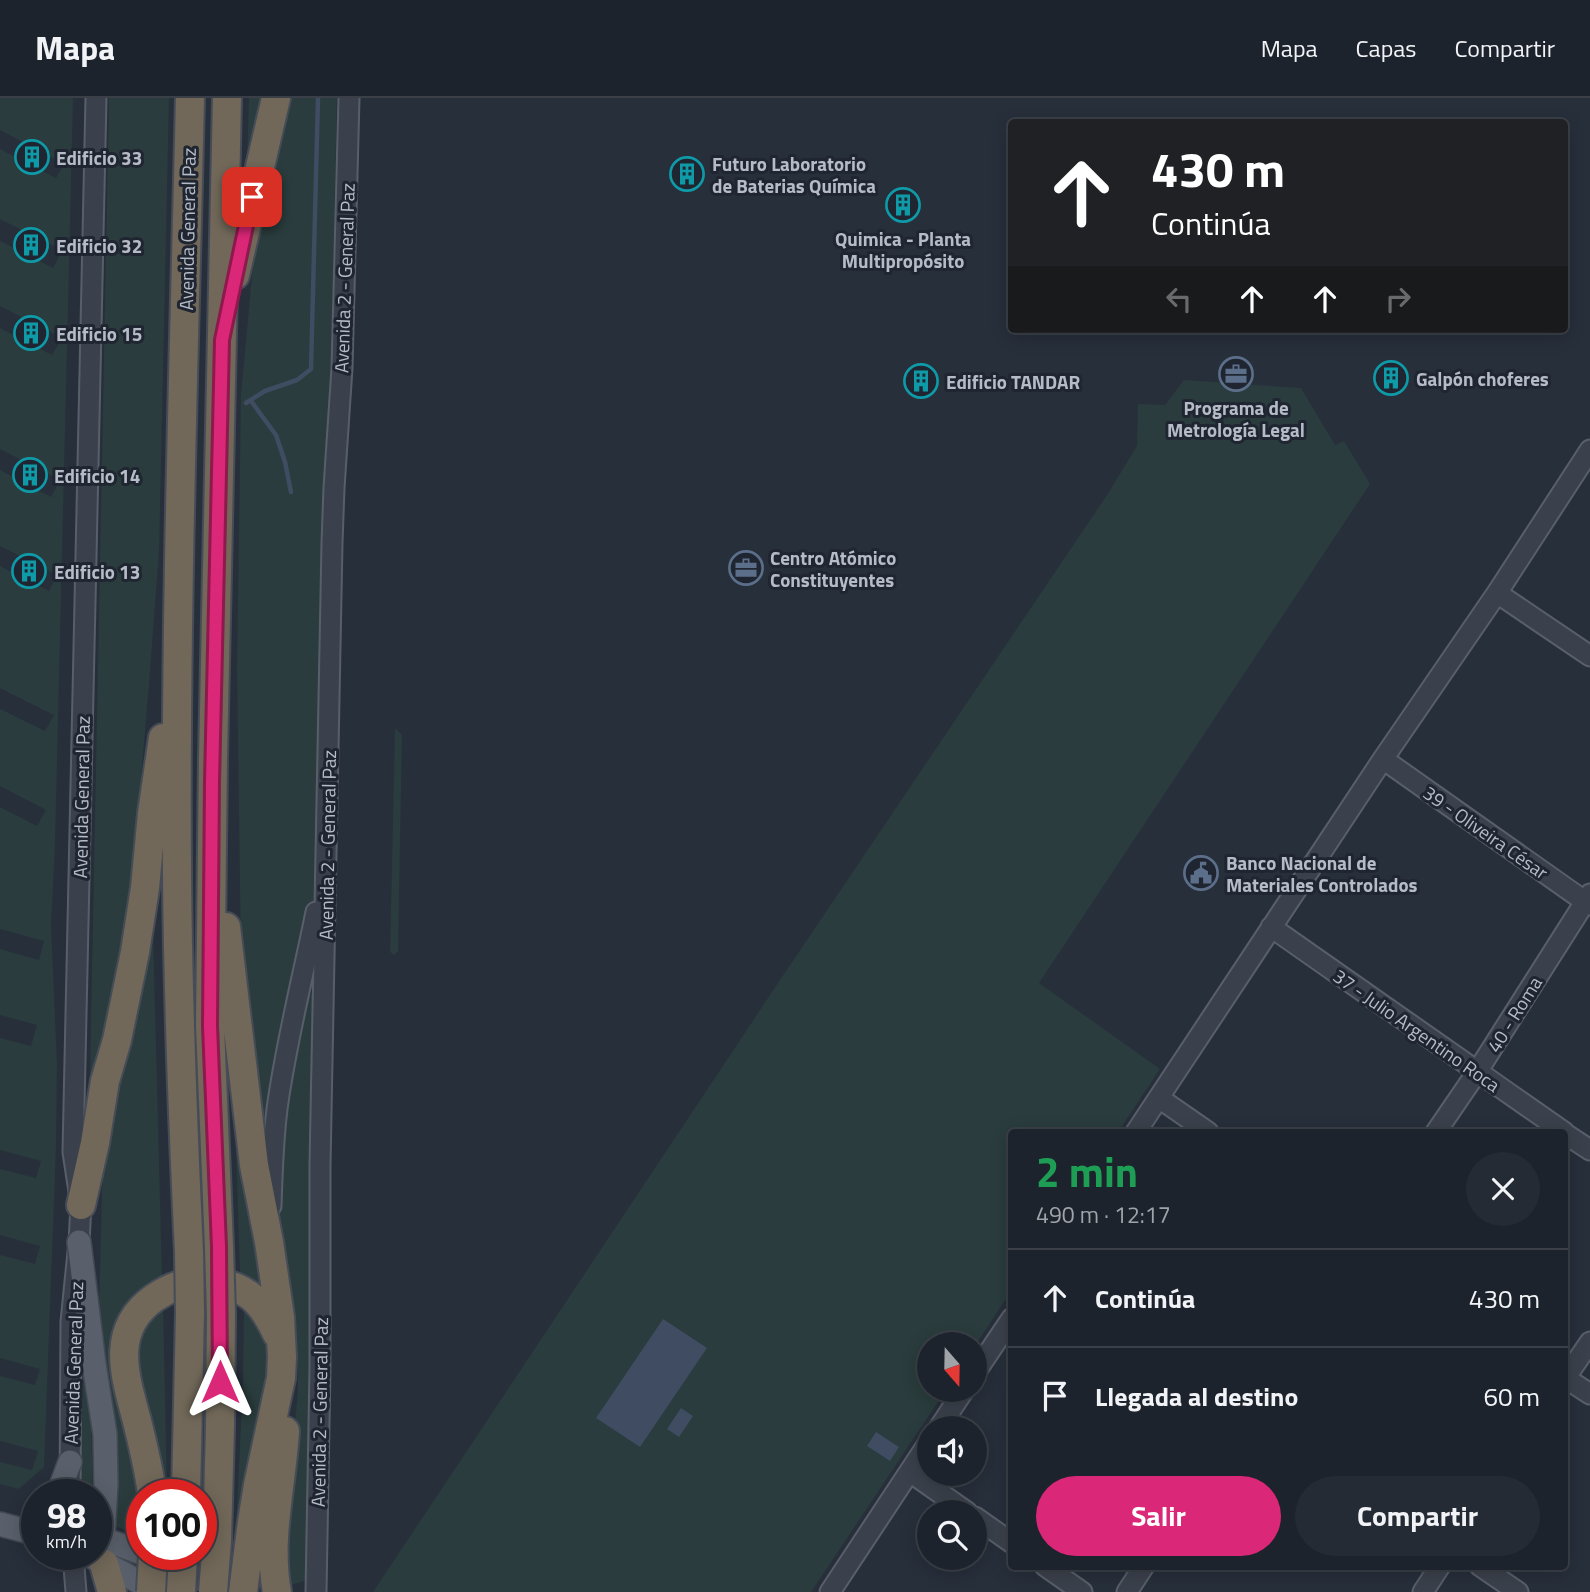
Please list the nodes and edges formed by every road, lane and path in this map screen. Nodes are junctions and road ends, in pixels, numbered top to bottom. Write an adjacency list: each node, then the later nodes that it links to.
1 (96, 98): 24 (street, Avenida General Paz)
2 (190, 98): 9 (highway, Avenida General Paz)
3 (227, 98): 6 (highway, Avenida General Paz)
4 (276, 98): 6 (highway)
5 (349, 98): 13 (street, Avenida 2 - General Paz)
6 (222, 340): 12 (highway, Avenida General Paz)
7 (1590, 450): 8 (street)
8 (1497, 593): 10 (street); 11 (street)
9 (178, 631): 24 (highway); 42 (highway, Avenida General Paz, bridge)
10 (1590, 656)
11 (1383, 759): 14 (street, 39 - Oliveira César); 15 (street)
12 (212, 806): 26 (highway); 61 (highway, Avenida General Paz, bridge)
13 (327, 860): 26 (street); 64 (street, Avenida 2 - General Paz)
14 (1588, 900): 16 (street, 40 - Roma)
15 (1271, 927): 16 (street, 37 - Julio Argentino Roca); 17 (street)
16 (1477, 1072): 20 (street, 40 - Roma); 21 (street, 37 - Julio Argentino Roca)
17 (1159, 1098): 18 (street); 19 (street)
18 (1138, 1129)
19 (1204, 1129)
20 (1438, 1129)
21 (1560, 1129)
22 (1568, 1135): 23 (street, 37 - Julio Argentino Roca)
23 (1590, 1150)
24 (80, 1205): 25 (street, Avenida General Paz)
25 (79, 1242): 36 (street, Avenida General Paz); 40 (main road)
26 (269, 1242): 29 (highway)
27 (1008, 1324): 30 (street)
28 (1590, 1342): 31 (street)
29 (281, 1347): 32 (highway); 41 (highway)
30 (987, 1355)
31 (1568, 1374)
32 (281, 1378): 62 (highway); 63 (highway)
33 (1568, 1380): 34 (street)
34 (1590, 1394)
35 (917, 1461): 37 (street)
36 (70, 1462): 38 (main road); 39 (street, Avenida General Paz)
37 (910, 1472): 43 (street); 65 (street)
38 (64, 1479)
39 (70, 1479)
40 (106, 1479)
41 (149, 1479)
42 (186, 1479)
43 (950, 1500)
44 (0, 1524): 46 (main road)
45 (987, 1525): 47 (street)
46 (21, 1527)
47 (1008, 1540)
48 (112, 1560): 57 (main road)
49 (74, 1570): 58 (street)
50 (105, 1570): 59 (highway)
51 (151, 1570): 57 (highway, bridge)
52 (182, 1570): 60 (highway, bridge)
53 (1051, 1570): 66 (street)
54 (1141, 1570): 67 (street)
55 (1437, 1570): 68 (street)
56 (1486, 1570): 69 (street)
57 (148, 1588)
58 (76, 1592)
59 (112, 1592)
60 (181, 1592)
61 (213, 1592)
62 (243, 1592)
63 (277, 1592)
64 (316, 1592)
65 (830, 1592)
66 (1082, 1592)
67 (1127, 1592)
68 (1423, 1592)
69 (1518, 1592)

